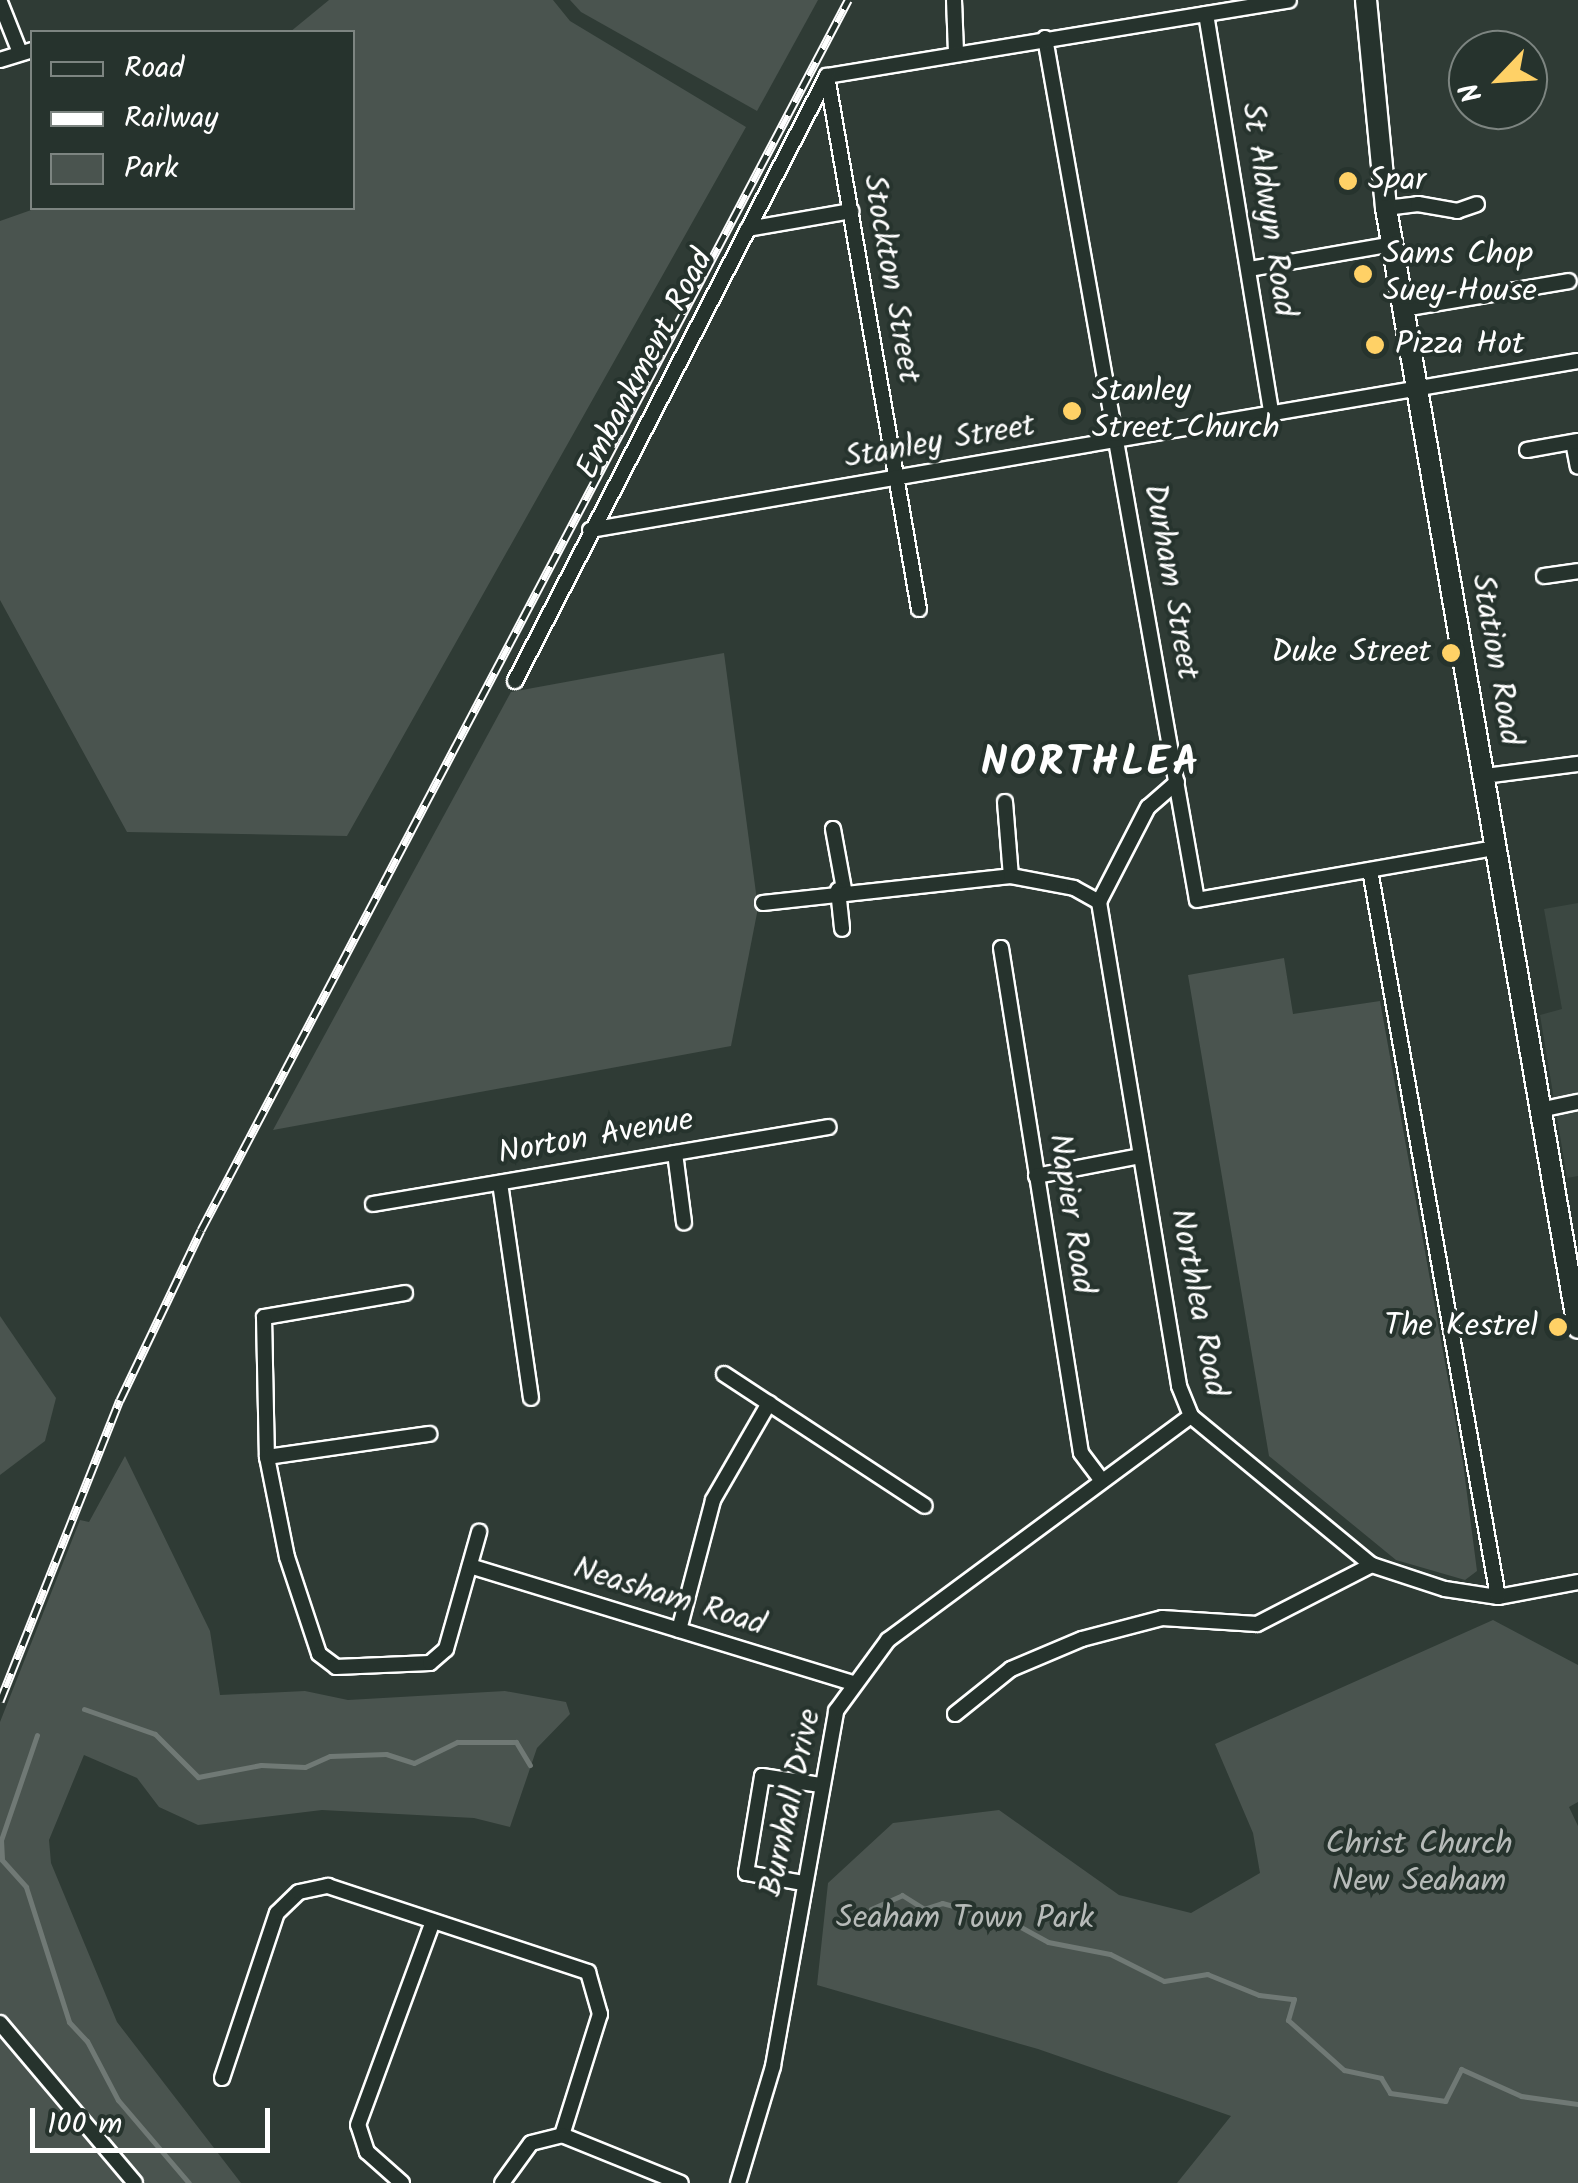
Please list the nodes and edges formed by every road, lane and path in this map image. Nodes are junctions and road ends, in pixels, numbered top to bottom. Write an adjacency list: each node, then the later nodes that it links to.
1 (954, 0): 8 (street)
2 (1289, 0): 5 (street)
3 (1366, 0): 12 (main road, Station Road)
4 (0, 2): 7 (street)
5 (1206, 14): 6 (street); 16 (street, St Aldwyn Road)
6 (1046, 38): 8 (street); 23 (street, Durham Street)
7 (26, 50): 9 (street)
8 (956, 54): 10 (street)
9 (0, 60)
10 (827, 76): 13 (street, Stockton Street); 14 (street, Embankment Road)
11 (1477, 204): 12 (street)
12 (1386, 208): 15 (main road, Station Road)
13 (850, 211): 14 (street); 26 (street, Stockton Street)
14 (748, 229): 27 (street, Embankment Road)
15 (1393, 244): 16 (street); 18 (main road, Station Road)
16 (1250, 269): 21 (street, St Aldwyn Road)
17 (1569, 281): 18 (street)
18 (1404, 309): 20 (main road, Station Road)
19 (1578, 361): 20 (street, Stanley Street)
20 (1418, 390): 21 (street, Stanley Street); 33 (main road, Station Road)
21 (1272, 416): 23 (street, Stanley Street)
22 (1576, 441): 24 (street); 25 (street)
23 (1116, 442): 26 (street, Stanley Street); 34 (street, Durham Street)
24 (1527, 450)
25 (1578, 467)
26 (896, 479): 27 (street, Stanley Street); 30 (street, Stockton Street)
27 (590, 530): 31 (street, Embankment Road)
28 (1578, 570): 29 (street)
29 (1544, 576)
30 (919, 609)
31 (515, 681)
32 (1578, 764): 33 (street)
33 (1484, 776): 37 (main road, Station Road)
34 (1177, 782): 38 (street, Durham Street); 41 (street)
35 (1005, 802): 39 (street)
36 (833, 829): 40 (street)
37 (1496, 848): 38 (street); 46 (main road, Station Road)
38 (1370, 870): 68 (street)
39 (1011, 876): 40 (street); 41 (street)
40 (840, 890): 42 (street); 43 (street)
41 (1099, 902): 49 (street, Northlea Road)
42 (763, 903)
43 (842, 929)
44 (1001, 948): 50 (street, Napier Road)
45 (1578, 1102): 46 (street)
46 (1540, 1110): 55 (main road, Station Road)
47 (829, 1127): 48 (street, Norton Avenue)
48 (675, 1152): 51 (street, Norton Avenue); 53 (street)
49 (1141, 1156): 50 (street); 59 (street, Northlea Road)
50 (1036, 1176): 62 (street, Napier Road)
51 (500, 1182): 52 (street, Norton Avenue); 57 (street)
52 (373, 1204)
53 (684, 1222)
54 (405, 1294): 61 (street)
55 (1578, 1328)
56 (724, 1374): 58 (street)
57 (531, 1398)
58 (769, 1403): 63 (street); 69 (street)
59 (1191, 1416): 62 (street, Burnhall Drive); 65 (street, Northlea Road)
60 (429, 1434): 61 (street)
61 (268, 1456): 66 (street)
62 (1102, 1482): 70 (street, Burnhall Drive)
63 (925, 1506)
64 (479, 1532): 66 (street)
65 (1372, 1565): 68 (street, Northlea Road); 71 (street)
66 (470, 1566): 69 (street, Neasham Road)
67 (1578, 1582): 68 (street, Northlea Road)
68 (1498, 1597)
69 (679, 1630): 70 (street, Neasham Road)
70 (852, 1683): 72 (street, Burnhall Drive)
71 (955, 1714)
72 (820, 1785): 73 (street, Burnhall Drive); 73 (street)
73 (803, 1883): 82 (street, Burnhall Drive)
74 (433, 1921): 76 (street); 77 (street); 79 (street)
75 (0, 2023): 78 (street)
76 (222, 2078)
77 (562, 2134): 80 (street); 81 (street)
78 (135, 2183)
79 (402, 2183)
80 (502, 2183)
81 (681, 2183)
82 (738, 2183)

